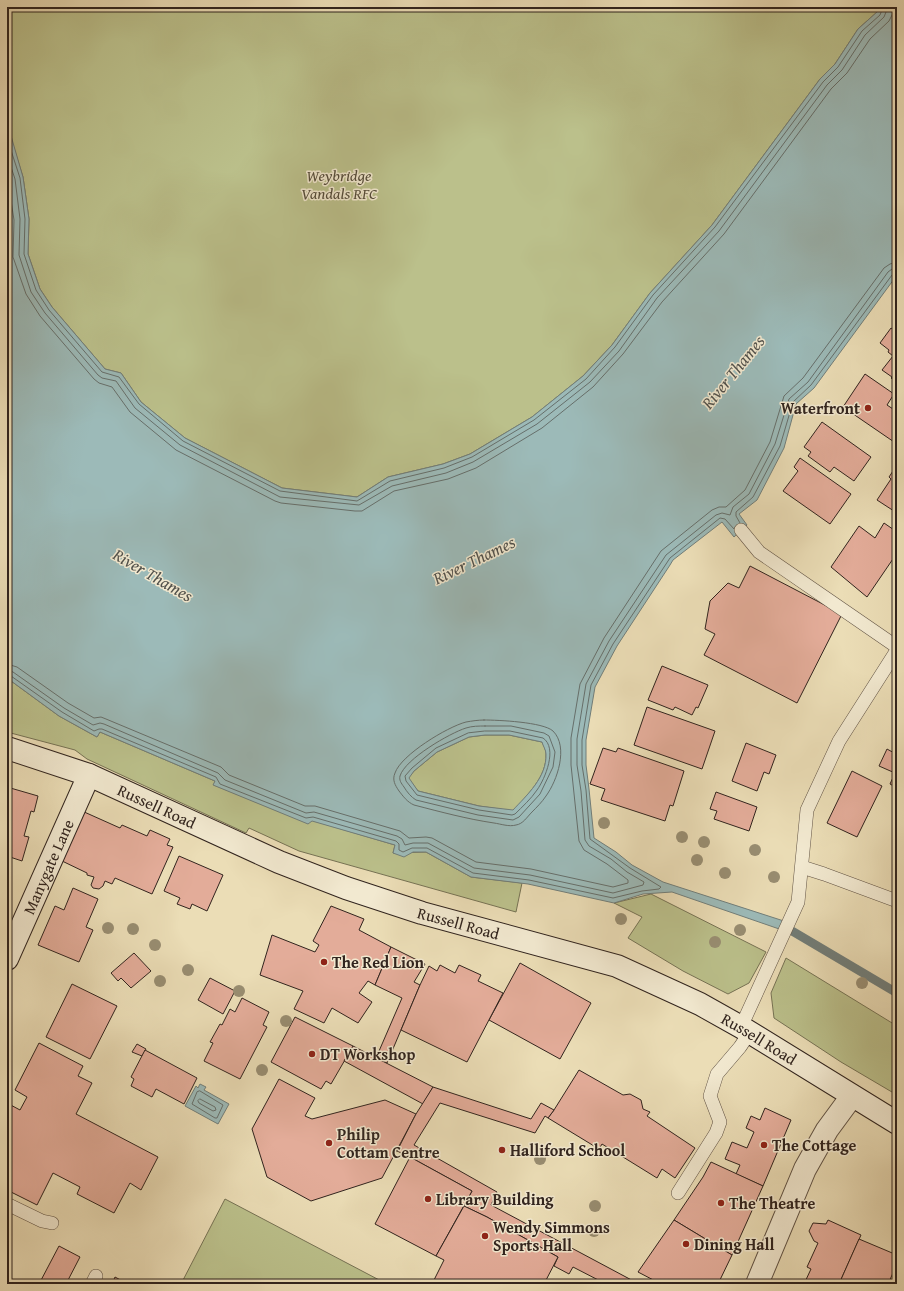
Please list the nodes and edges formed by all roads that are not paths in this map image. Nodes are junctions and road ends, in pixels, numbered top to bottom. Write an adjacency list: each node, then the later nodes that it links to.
1 (741, 530): 2 (lane)
2 (897, 647)
3 (897, 650): 6 (lane)
4 (7, 748): 5 (main road, Russell Road)
5 (89, 775): 8 (main road, Manygate Lane); 9 (main road, Russell Road)
6 (802, 867): 7 (lane); 9 (lane)
7 (897, 901)
8 (7, 959)
9 (745, 1030): 10 (main road, Russell Road); 12 (lane)
10 (852, 1096): 11 (main road, Russell Road); 15 (main road)
11 (897, 1123)
12 (678, 1193)
13 (7, 1204): 14 (lane)
14 (52, 1223)
15 (757, 1284)

